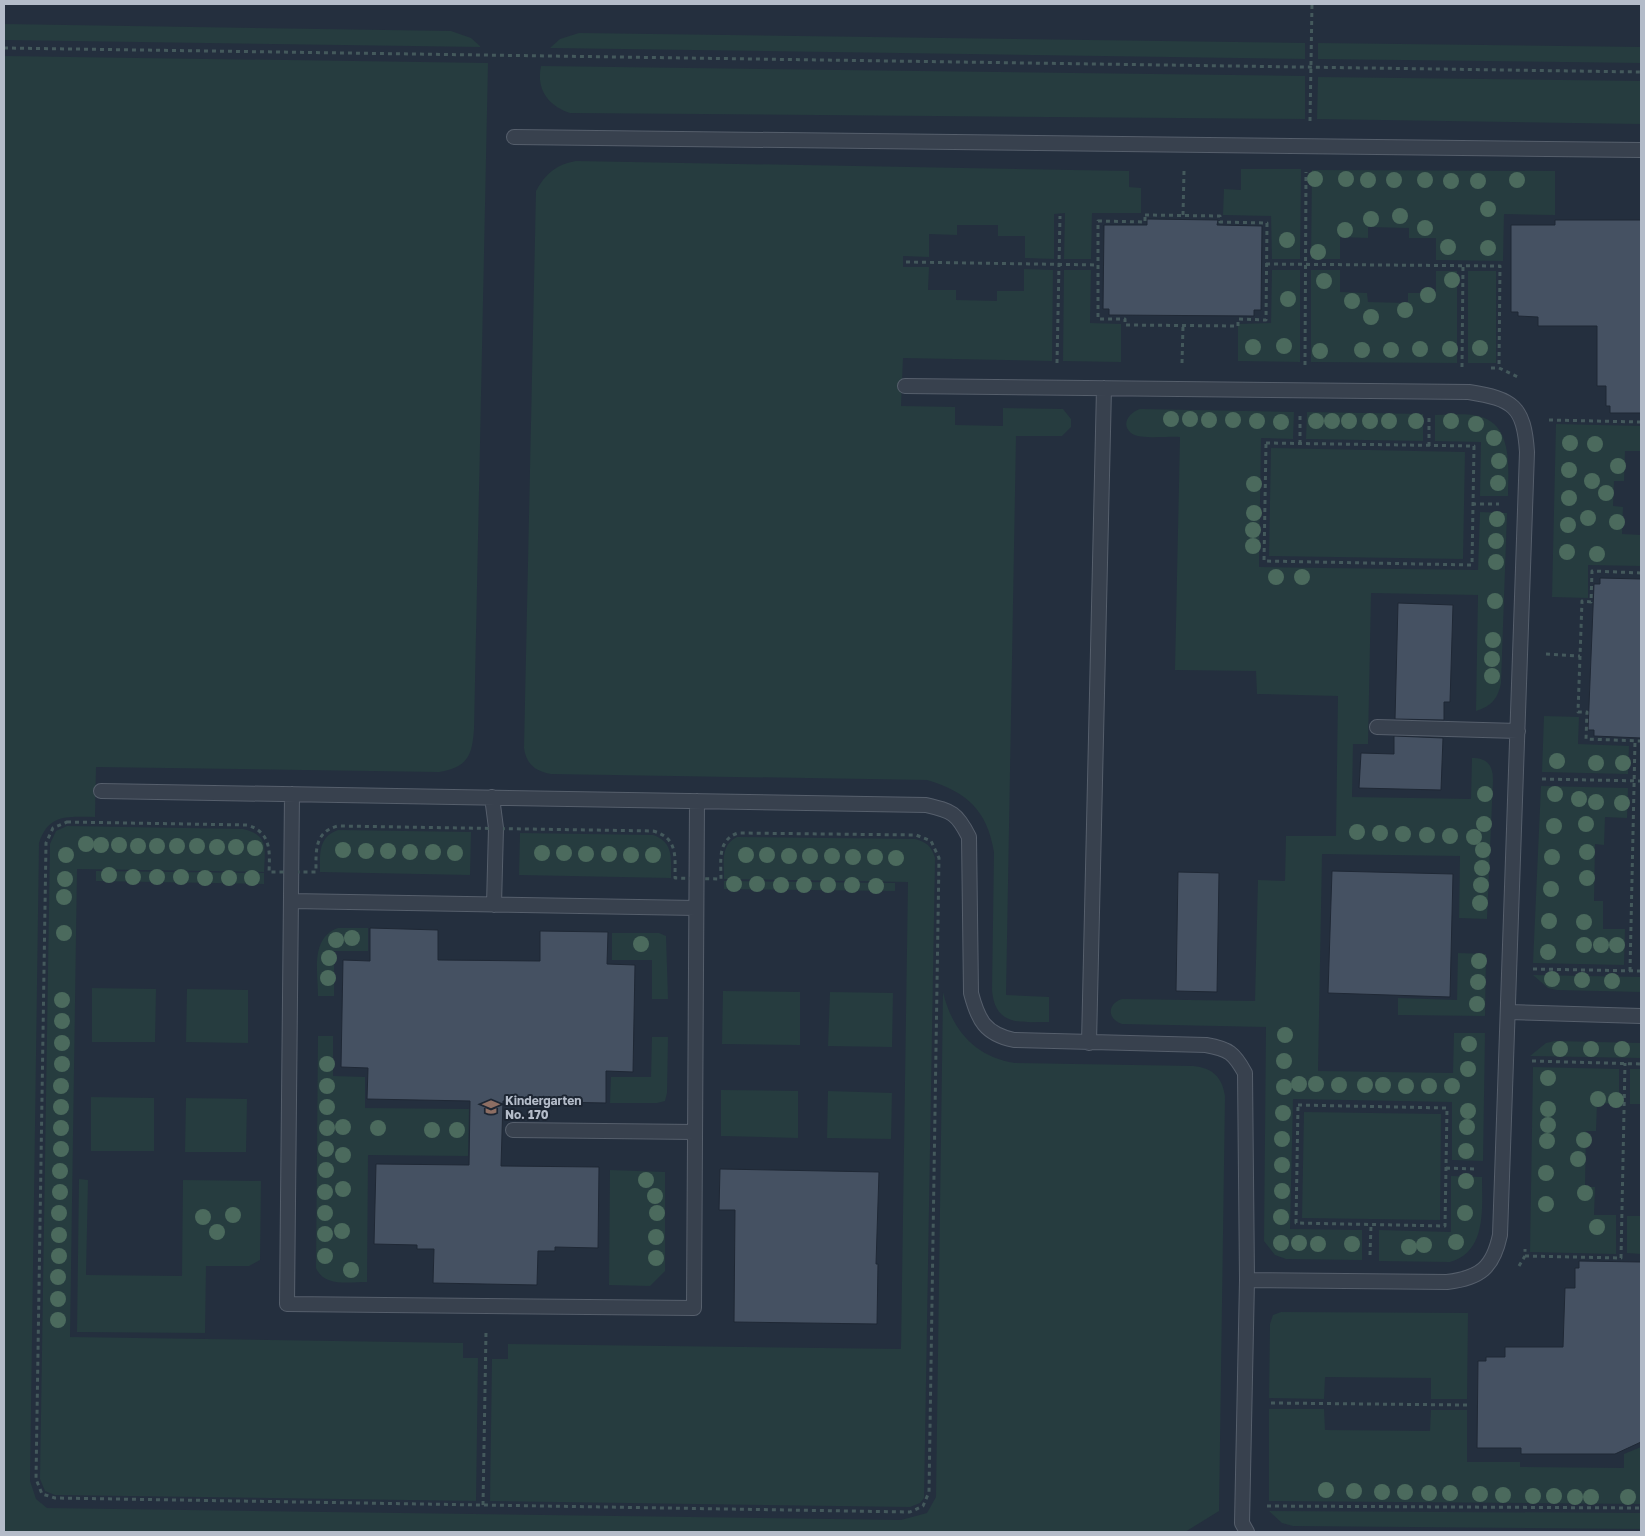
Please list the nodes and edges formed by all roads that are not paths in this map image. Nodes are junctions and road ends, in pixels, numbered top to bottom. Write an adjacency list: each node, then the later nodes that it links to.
1 (514, 137): 2 (lane)
2 (1641, 150)
3 (905, 386): 4 (lane)
4 (1104, 388): 6 (lane); 16 (lane)
5 (1377, 727): 6 (lane)
6 (1518, 731): 14 (lane)
7 (101, 791): 8 (lane)
8 (292, 794): 9 (lane); 11 (lane)
9 (492, 797): 10 (lane); 12 (lane)
10 (697, 801): 13 (lane); 16 (lane)
11 (291, 901): 12 (lane); 18 (lane)
12 (494, 905): 13 (lane)
13 (696, 908): 18 (lane)
14 (1509, 1012): 15 (lane); 19 (lane)
15 (1641, 1016)
16 (1089, 1043): 19 (lane)
17 (513, 1130): 18 (lane)
18 (695, 1132)
19 (1247, 1280): 20 (lane)
20 (1247, 1532)

